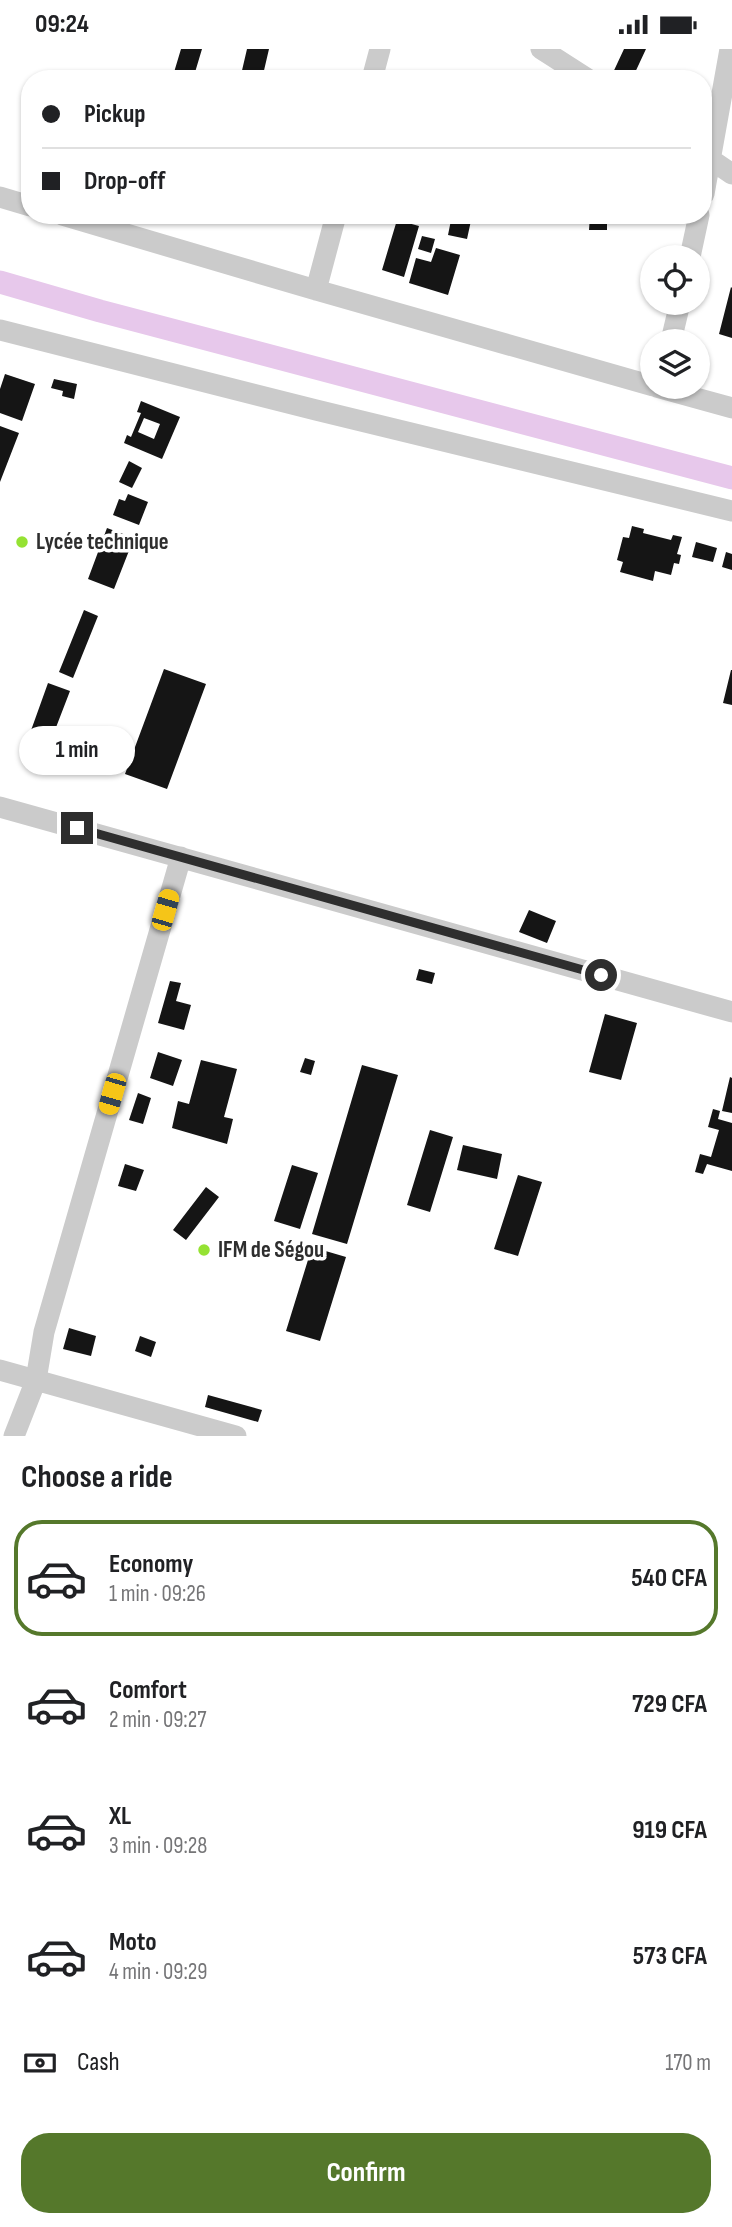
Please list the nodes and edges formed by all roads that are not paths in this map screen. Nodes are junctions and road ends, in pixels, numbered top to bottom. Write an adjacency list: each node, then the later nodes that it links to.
1 (380, 49): 4 (street)
2 (730, 49): 6 (street)
3 (549, 51): 5 (street)
4 (374, 70)
5 (575, 70)
6 (712, 134)
7 (712, 161): 8 (street)
8 (732, 174)
9 (0, 197): 10 (street)
10 (21, 203)
11 (92, 224): 15 (street)
12 (334, 224): 15 (street)
13 (697, 224): 14 (street)
14 (693, 245)
15 (316, 291): 17 (street)
16 (0, 330): 20 (street)
17 (640, 382)
18 (700, 399): 19 (street)
19 (732, 408)
20 (732, 511)
21 (0, 807): 22 (street)
22 (181, 857): 23 (street); 25 (street)
23 (732, 1012)
24 (0, 1370): 25 (street)
25 (36, 1380): 26 (street); 27 (street)
26 (14, 1436)
27 (236, 1436)

